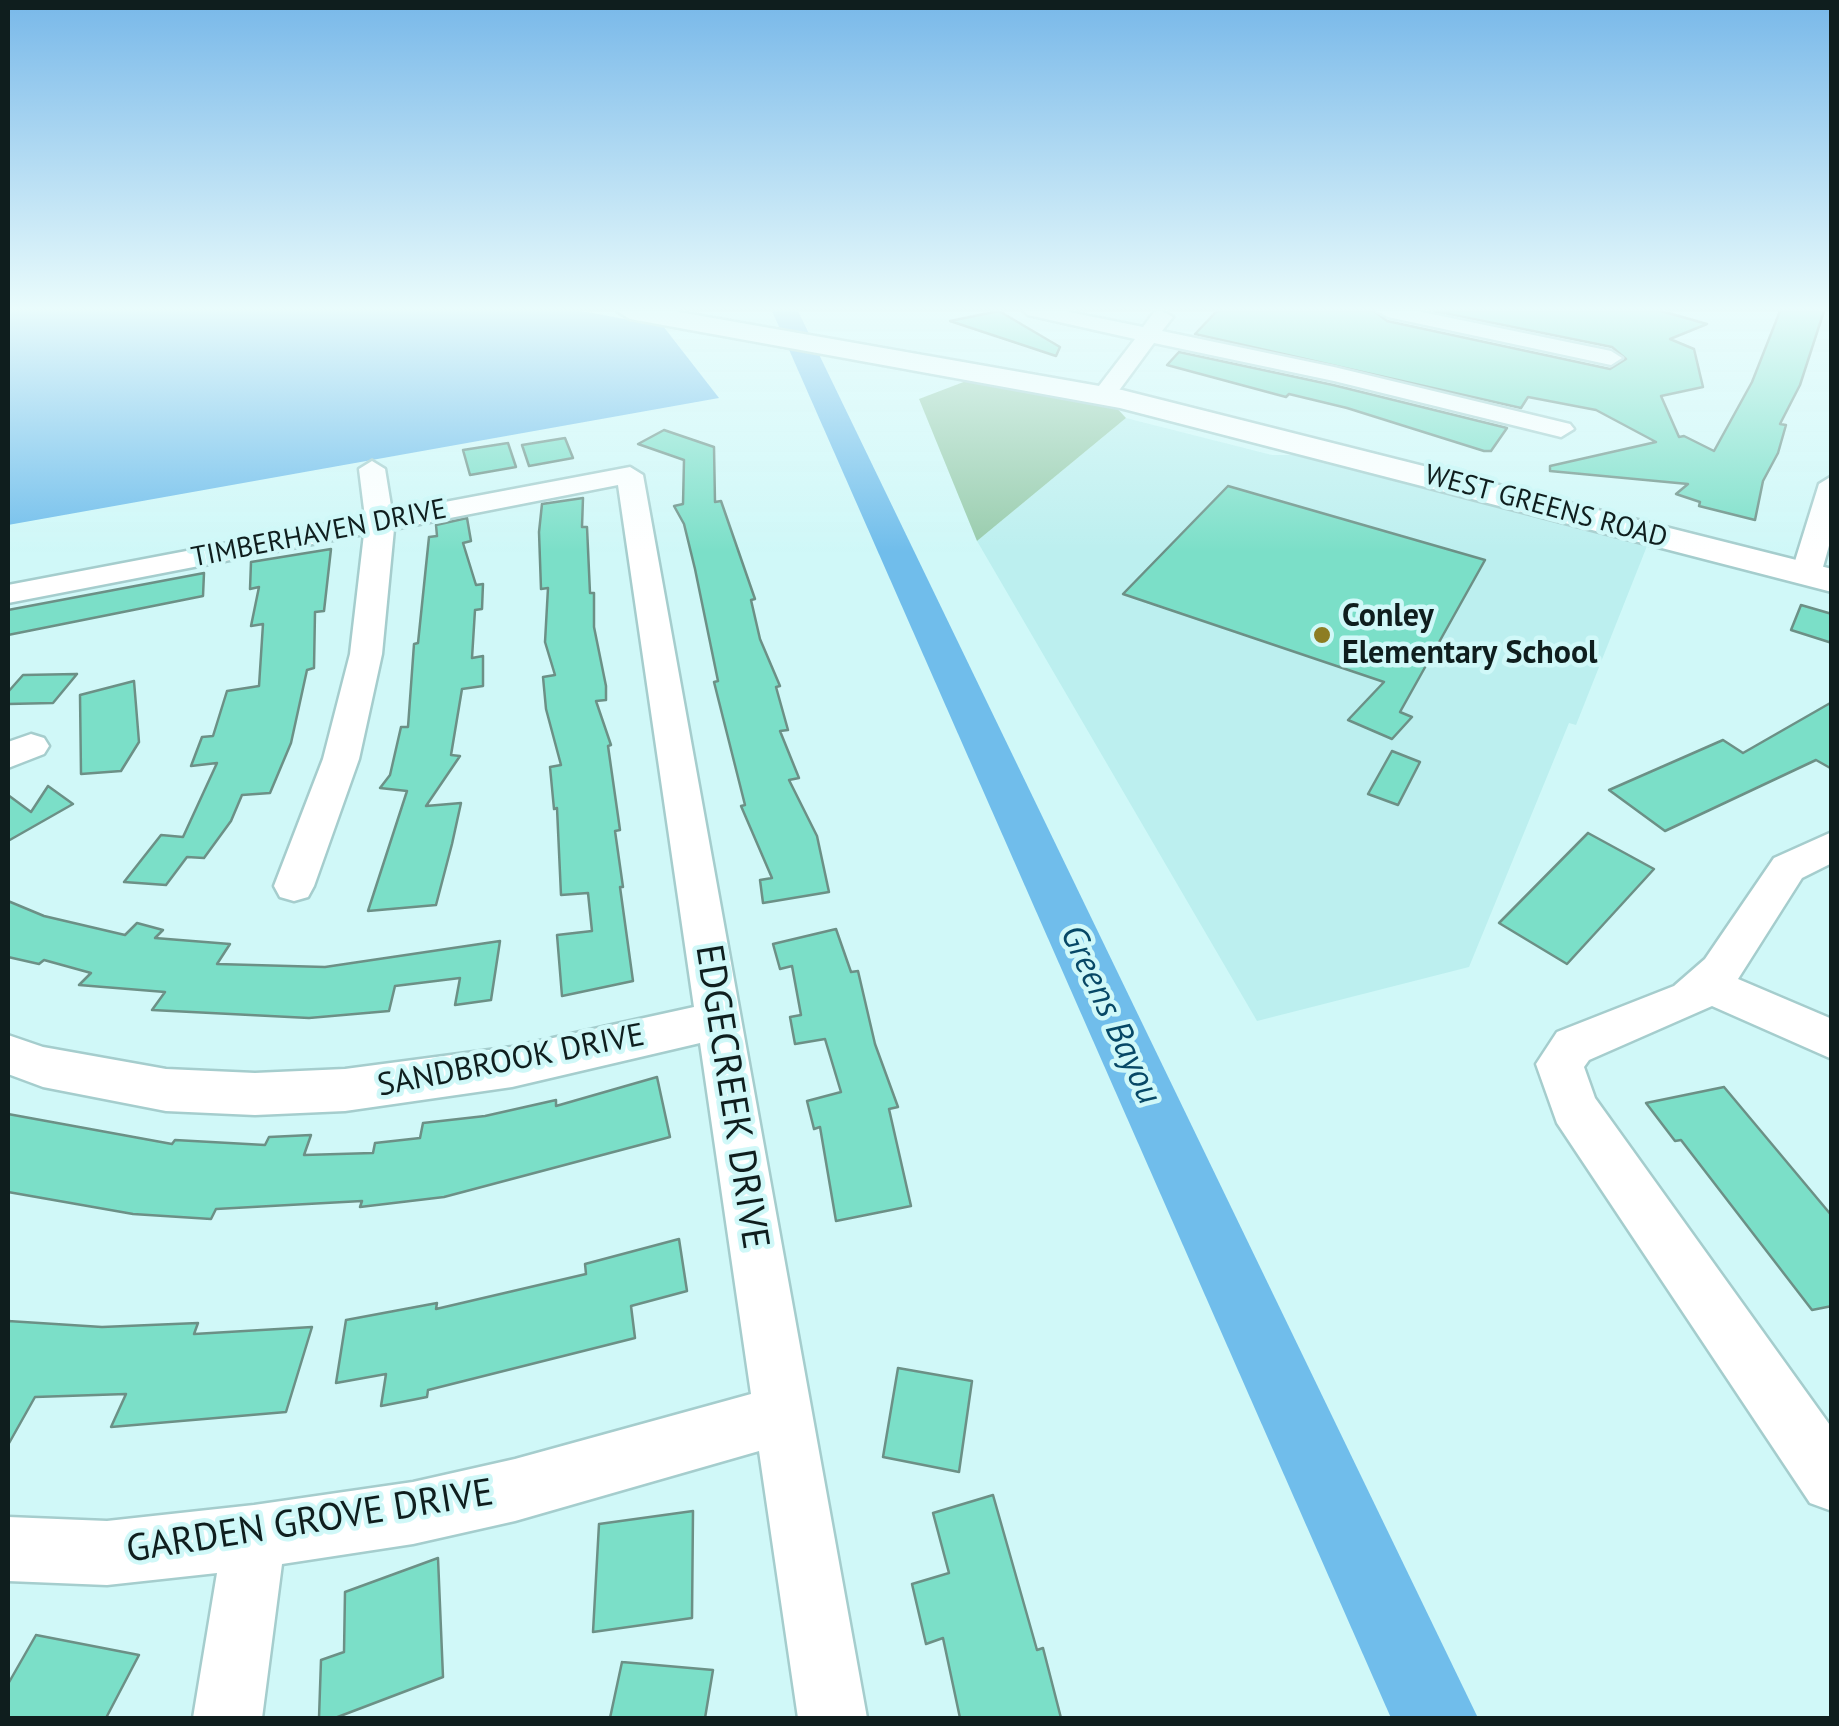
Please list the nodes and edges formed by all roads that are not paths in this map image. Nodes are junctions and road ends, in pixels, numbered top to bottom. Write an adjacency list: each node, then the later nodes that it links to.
1 (1089, 392): 4 (main road, WEST GREENS ROAD)
2 (1107, 392): 4 (street)
3 (1405, 392): 5 (street)
4 (1104, 395): 10 (main road, WEST GREENS ROAD)
5 (1561, 430)
6 (372, 469): 9 (street)
7 (630, 475): 9 (street, TIMBERHAVEN DRIVE); 15 (street, EDGECREEK DRIVE)
8 (1831, 491): 10 (street)
9 (380, 522): 11 (street, TIMBERHAVEN DRIVE); 13 (street)
10 (1820, 565)
11 (8, 594)
12 (1832, 846): 14 (street)
13 (294, 886)
14 (1706, 984): 16 (street); 19 (street)
15 (718, 1020): 17 (street, SANDBROOK DRIVE); 18 (street, EDGECREEK DRIVE)
16 (1832, 1040)
17 (8, 1056)
18 (782, 1415): 20 (street, GARDEN GROVE DRIVE); 23 (street, EDGECREEK DRIVE)
19 (1832, 1481)
20 (254, 1538): 21 (street, GARDEN GROVE DRIVE); 22 (street)
21 (8, 1549)
22 (228, 1718)
23 (833, 1718)

